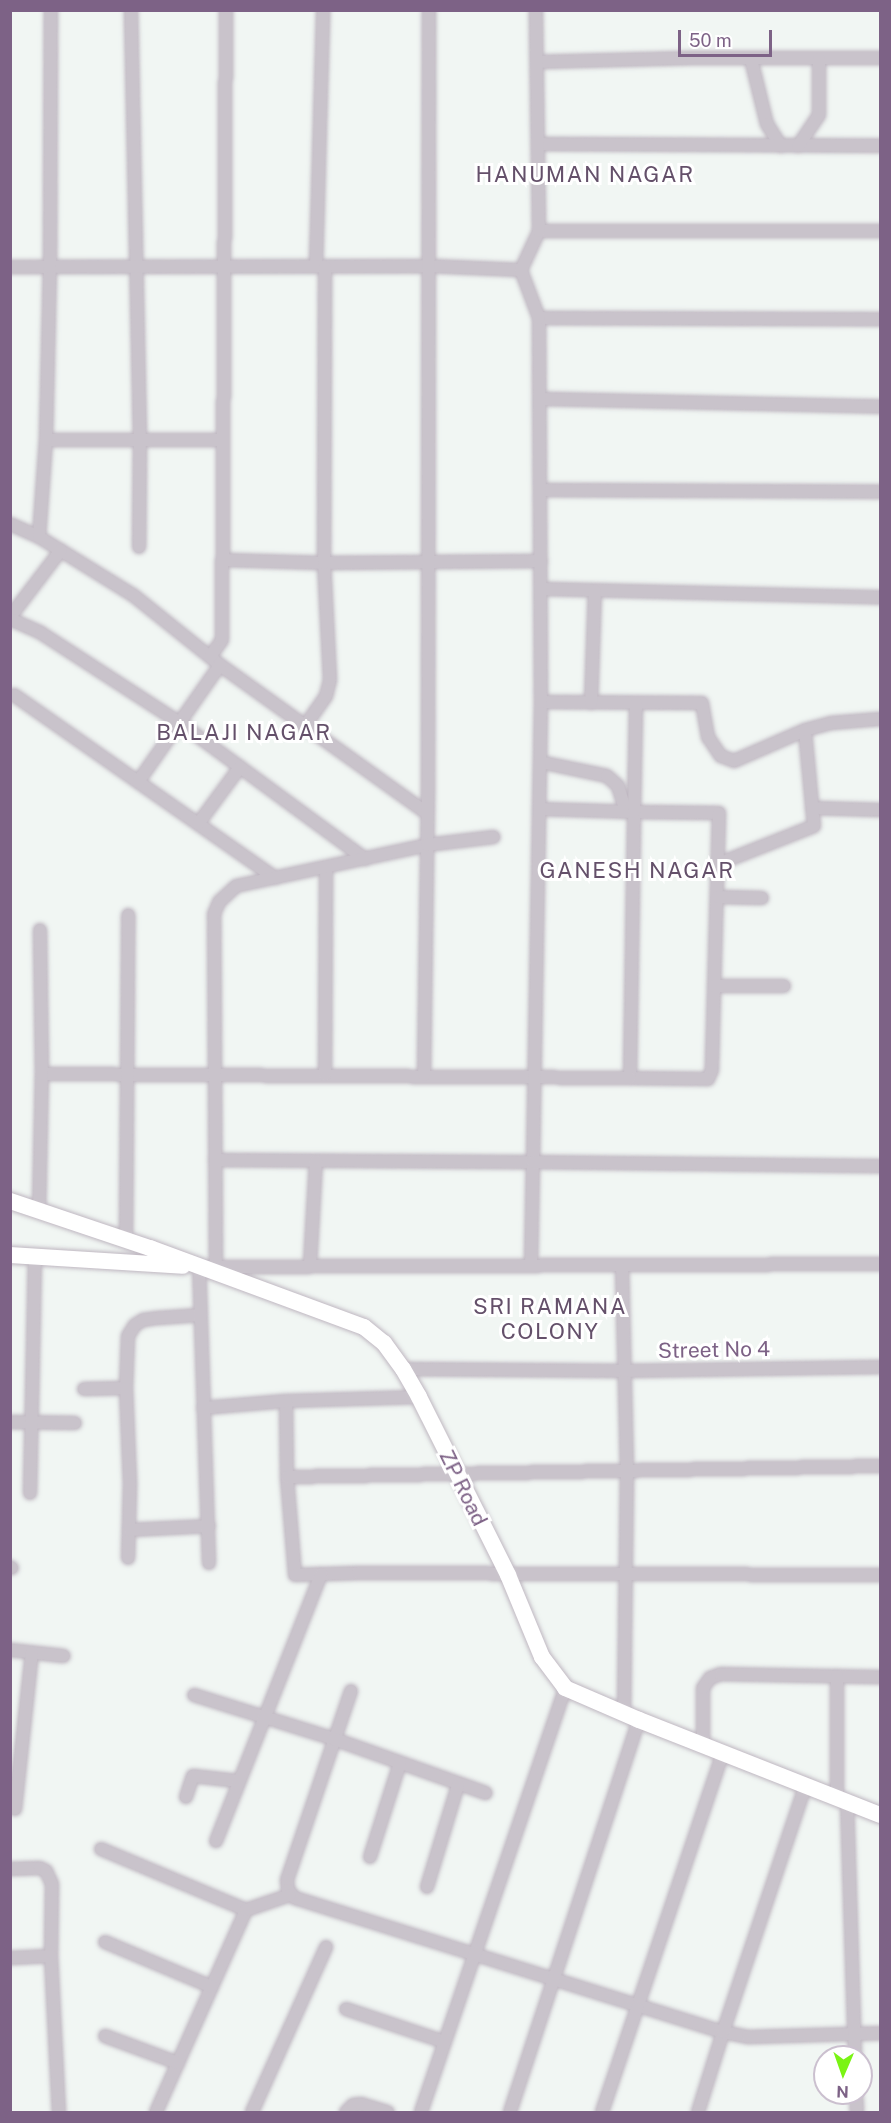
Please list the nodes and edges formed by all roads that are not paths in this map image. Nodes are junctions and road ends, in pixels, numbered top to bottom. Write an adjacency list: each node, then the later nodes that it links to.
1 (51, 10): 20 (street)
2 (131, 10): 17 (street)
3 (226, 10): 21 (street)
4 (323, 10): 22 (street)
5 (429, 10): 18 (street)
6 (536, 10): 10 (street)
7 (880, 58): 9 (street)
8 (751, 59): 9 (street); 10 (street); 12 (street)
9 (819, 59): 13 (street)
10 (537, 62): 11 (street)
11 (538, 144): 12 (street); 15 (street)
12 (781, 146): 13 (street)
13 (798, 146): 14 (street)
14 (880, 146)
15 (539, 231): 16 (street); 23 (street)
16 (880, 231)
17 (137, 266): 20 (street); 21 (street); 30 (street)
18 (428, 266): 22 (street); 23 (street); 38 (street)
19 (10, 267): 20 (street)
20 (50, 267): 28 (street)
21 (223, 267): 22 (street); 29 (street)
22 (320, 267): 40 (street)
23 (521, 270): 24 (street)
24 (539, 318): 25 (street); 26 (street)
25 (880, 319)
26 (540, 399): 27 (street); 31 (street)
27 (880, 406)
28 (46, 440): 30 (street); 34 (street)
29 (222, 440): 30 (street); 37 (street)
30 (140, 442): 35 (street)
31 (541, 490): 32 (street); 39 (street)
32 (880, 492)
33 (10, 524): 34 (street)
34 (39, 537): 36 (street)
35 (139, 547)
36 (61, 550): 44 (street); 45 (street)
37 (224, 560): 40 (street); 45 (street)
38 (429, 561): 39 (street); 40 (street); 61 (street)
39 (541, 561): 41 (street)
40 (324, 563): 52 (street)
41 (541, 589): 42 (street); 47 (street)
42 (595, 591): 43 (street); 48 (street)
43 (880, 597)
44 (10, 618): 51 (street)
45 (215, 661): 51 (street); 52 (street)
46 (14, 695): 56 (street)
47 (541, 702): 48 (street); 54 (street)
48 (591, 703): 49 (street)
49 (636, 704): 53 (street); 60 (street)
50 (880, 719): 53 (street)
51 (180, 723): 55 (street); 56 (street)
52 (305, 726): 61 (street)
53 (805, 730): 58 (street)
54 (540, 762): 57 (street); 60 (street)
55 (240, 767): 62 (street); 65 (street)
56 (138, 782): 62 (street)
57 (539, 808): 60 (street); 80 (street)
58 (812, 808): 59 (street); 66 (street)
59 (880, 810)
60 (630, 812): 66 (street); 81 (street)
61 (427, 813): 64 (street)
62 (198, 824): 68 (street)
63 (494, 837): 64 (street)
64 (427, 845): 65 (street); 79 (street)
65 (365, 859): 67 (street)
66 (718, 864): 69 (street)
67 (326, 867): 68 (street); 78 (street)
68 (275, 878): 77 (street)
69 (718, 897): 70 (street); 73 (street)
70 (762, 898)
71 (128, 915): 76 (street)
72 (40, 930): 75 (street)
73 (714, 986): 74 (street); 81 (street)
74 (784, 986)
75 (42, 1074): 76 (street); 87 (street)
76 (129, 1074): 77 (street); 88 (street)
77 (215, 1075): 78 (street); 82 (street)
78 (325, 1075): 79 (street)
79 (424, 1076): 80 (street)
80 (534, 1077): 81 (street); 84 (street)
81 (630, 1078)
82 (215, 1160): 83 (street); 95 (street)
83 (316, 1161): 84 (street); 93 (street)
84 (533, 1162): 85 (street); 91 (street)
85 (880, 1166)
86 (10, 1201): 87 (street, ZP Road)
87 (39, 1212): 88 (street, ZP Road)
88 (126, 1241): 96 (street, ZP Road)
89 (10, 1256): 90 (street)
90 (35, 1256): 96 (street); 107 (street)
91 (531, 1264): 93 (street); 94 (street)
92 (880, 1264): 94 (street)
93 (310, 1265): 95 (street)
94 (622, 1265): 100 (street)
95 (216, 1266): 96 (street)
96 (199, 1267): 97 (street); 99 (street, ZP Road)
97 (200, 1315): 101 (street); 105 (street)
98 (880, 1367): 100 (street, Street No 4)
99 (403, 1369): 100 (street, Street No 4); 103 (street, ZP Road)
100 (625, 1371): 110 (street)
101 (126, 1388): 102 (street); 115 (street)
102 (84, 1389)
103 (419, 1397): 104 (street); 111 (street, ZP Road)
104 (286, 1401): 105 (street); 112 (street)
105 (203, 1408): 114 (street)
106 (10, 1422): 107 (street)
107 (32, 1423): 108 (street); 113 (street)
108 (75, 1423)
109 (880, 1466): 110 (street)
110 (627, 1470): 111 (street); 118 (street)
111 (455, 1473): 112 (street); 120 (street, ZP Road)
112 (286, 1477): 119 (street)
113 (30, 1493)
114 (209, 1526): 115 (street); 117 (street)
115 (130, 1530): 116 (street)
116 (128, 1558)
117 (209, 1563)
118 (626, 1573): 120 (street); 121 (street); 130 (street)
119 (321, 1574): 120 (street); 131 (street)
120 (508, 1575): 127 (street, ZP Road)
121 (880, 1575)
122 (10, 1650): 123 (street)
123 (32, 1653): 124 (street); 143 (street)
124 (64, 1656)
125 (837, 1676): 126 (street); 134 (street); 142 (street)
126 (880, 1677)
127 (565, 1688): 130 (street); 154 (street)
128 (351, 1691): 133 (street)
129 (194, 1695): 131 (street)
130 (624, 1713): 132 (street)
131 (262, 1717): 133 (street); 137 (street)
132 (639, 1720): 134 (street); 157 (street)
133 (334, 1739): 136 (street); 150 (street)
134 (703, 1744): 135 (street)
135 (723, 1752): 138 (street); 159 (street)
136 (400, 1763): 139 (street); 147 (street)
137 (238, 1781): 141 (street); 145 (street)
138 (807, 1784): 142 (street); 161 (street)
139 (458, 1785): 140 (street); 149 (street)
140 (486, 1793)
141 (186, 1797)
142 (842, 1799): 144 (street); 163 (street)
143 (15, 1809)
144 (880, 1815)
145 (216, 1841)
146 (101, 1849): 151 (street)
147 (369, 1857)
148 (10, 1869): 155 (street)
149 (427, 1887)
150 (290, 1895): 151 (street); 154 (street)
151 (246, 1910): 158 (street)
152 (105, 1942): 158 (street)
153 (326, 1947): 170 (street)
154 (476, 1954): 157 (street); 165 (street)
155 (51, 1956): 156 (street); 168 (street)
156 (10, 1958)
157 (554, 1978): 159 (street); 174 (street)
158 (212, 1987): 167 (street)
159 (639, 2004): 161 (street); 175 (street)
160 (346, 2009): 165 (street)
161 (723, 2032): 163 (street); 176 (street)
162 (880, 2033): 163 (street)
163 (854, 2034): 166 (street)
164 (105, 2036): 167 (street)
165 (445, 2042): 173 (street)
166 (854, 2045)
167 (178, 2063): 169 (street)
168 (59, 2112)
169 (156, 2112)
170 (252, 2112)
171 (346, 2112): 172 (street)
172 (388, 2112)
173 (421, 2112)
174 (510, 2112)
175 (602, 2112)
176 (698, 2112)

